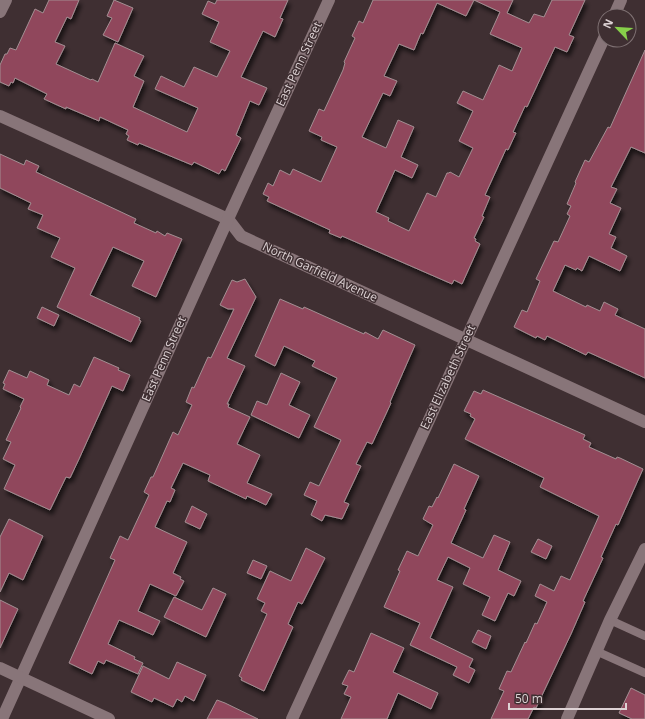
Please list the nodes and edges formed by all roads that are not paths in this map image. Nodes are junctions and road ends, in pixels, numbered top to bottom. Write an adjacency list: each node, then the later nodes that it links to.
1 (6, 0): 3 (street)
2 (329, 0): 6 (street, East Penn Street)
3 (0, 12)
4 (600, 48): 7 (street, East Elizabeth Street)
5 (0, 116): 6 (street, North Garfield Avenue)
6 (228, 219): 7 (street, North Garfield Avenue); 15 (street, East Penn Street)
7 (466, 340): 8 (street, North Garfield Avenue); 18 (street, East Elizabeth Street)
8 (645, 422)
9 (645, 549): 10 (street)
10 (610, 620): 11 (lane); 12 (street)
11 (645, 636)
12 (596, 651): 14 (lane); 19 (street)
13 (0, 668): 15 (street)
14 (645, 673)
15 (20, 678): 16 (street, East Penn Street); 17 (street)
16 (2, 719)
17 (109, 719)
18 (292, 719)
19 (567, 719)

